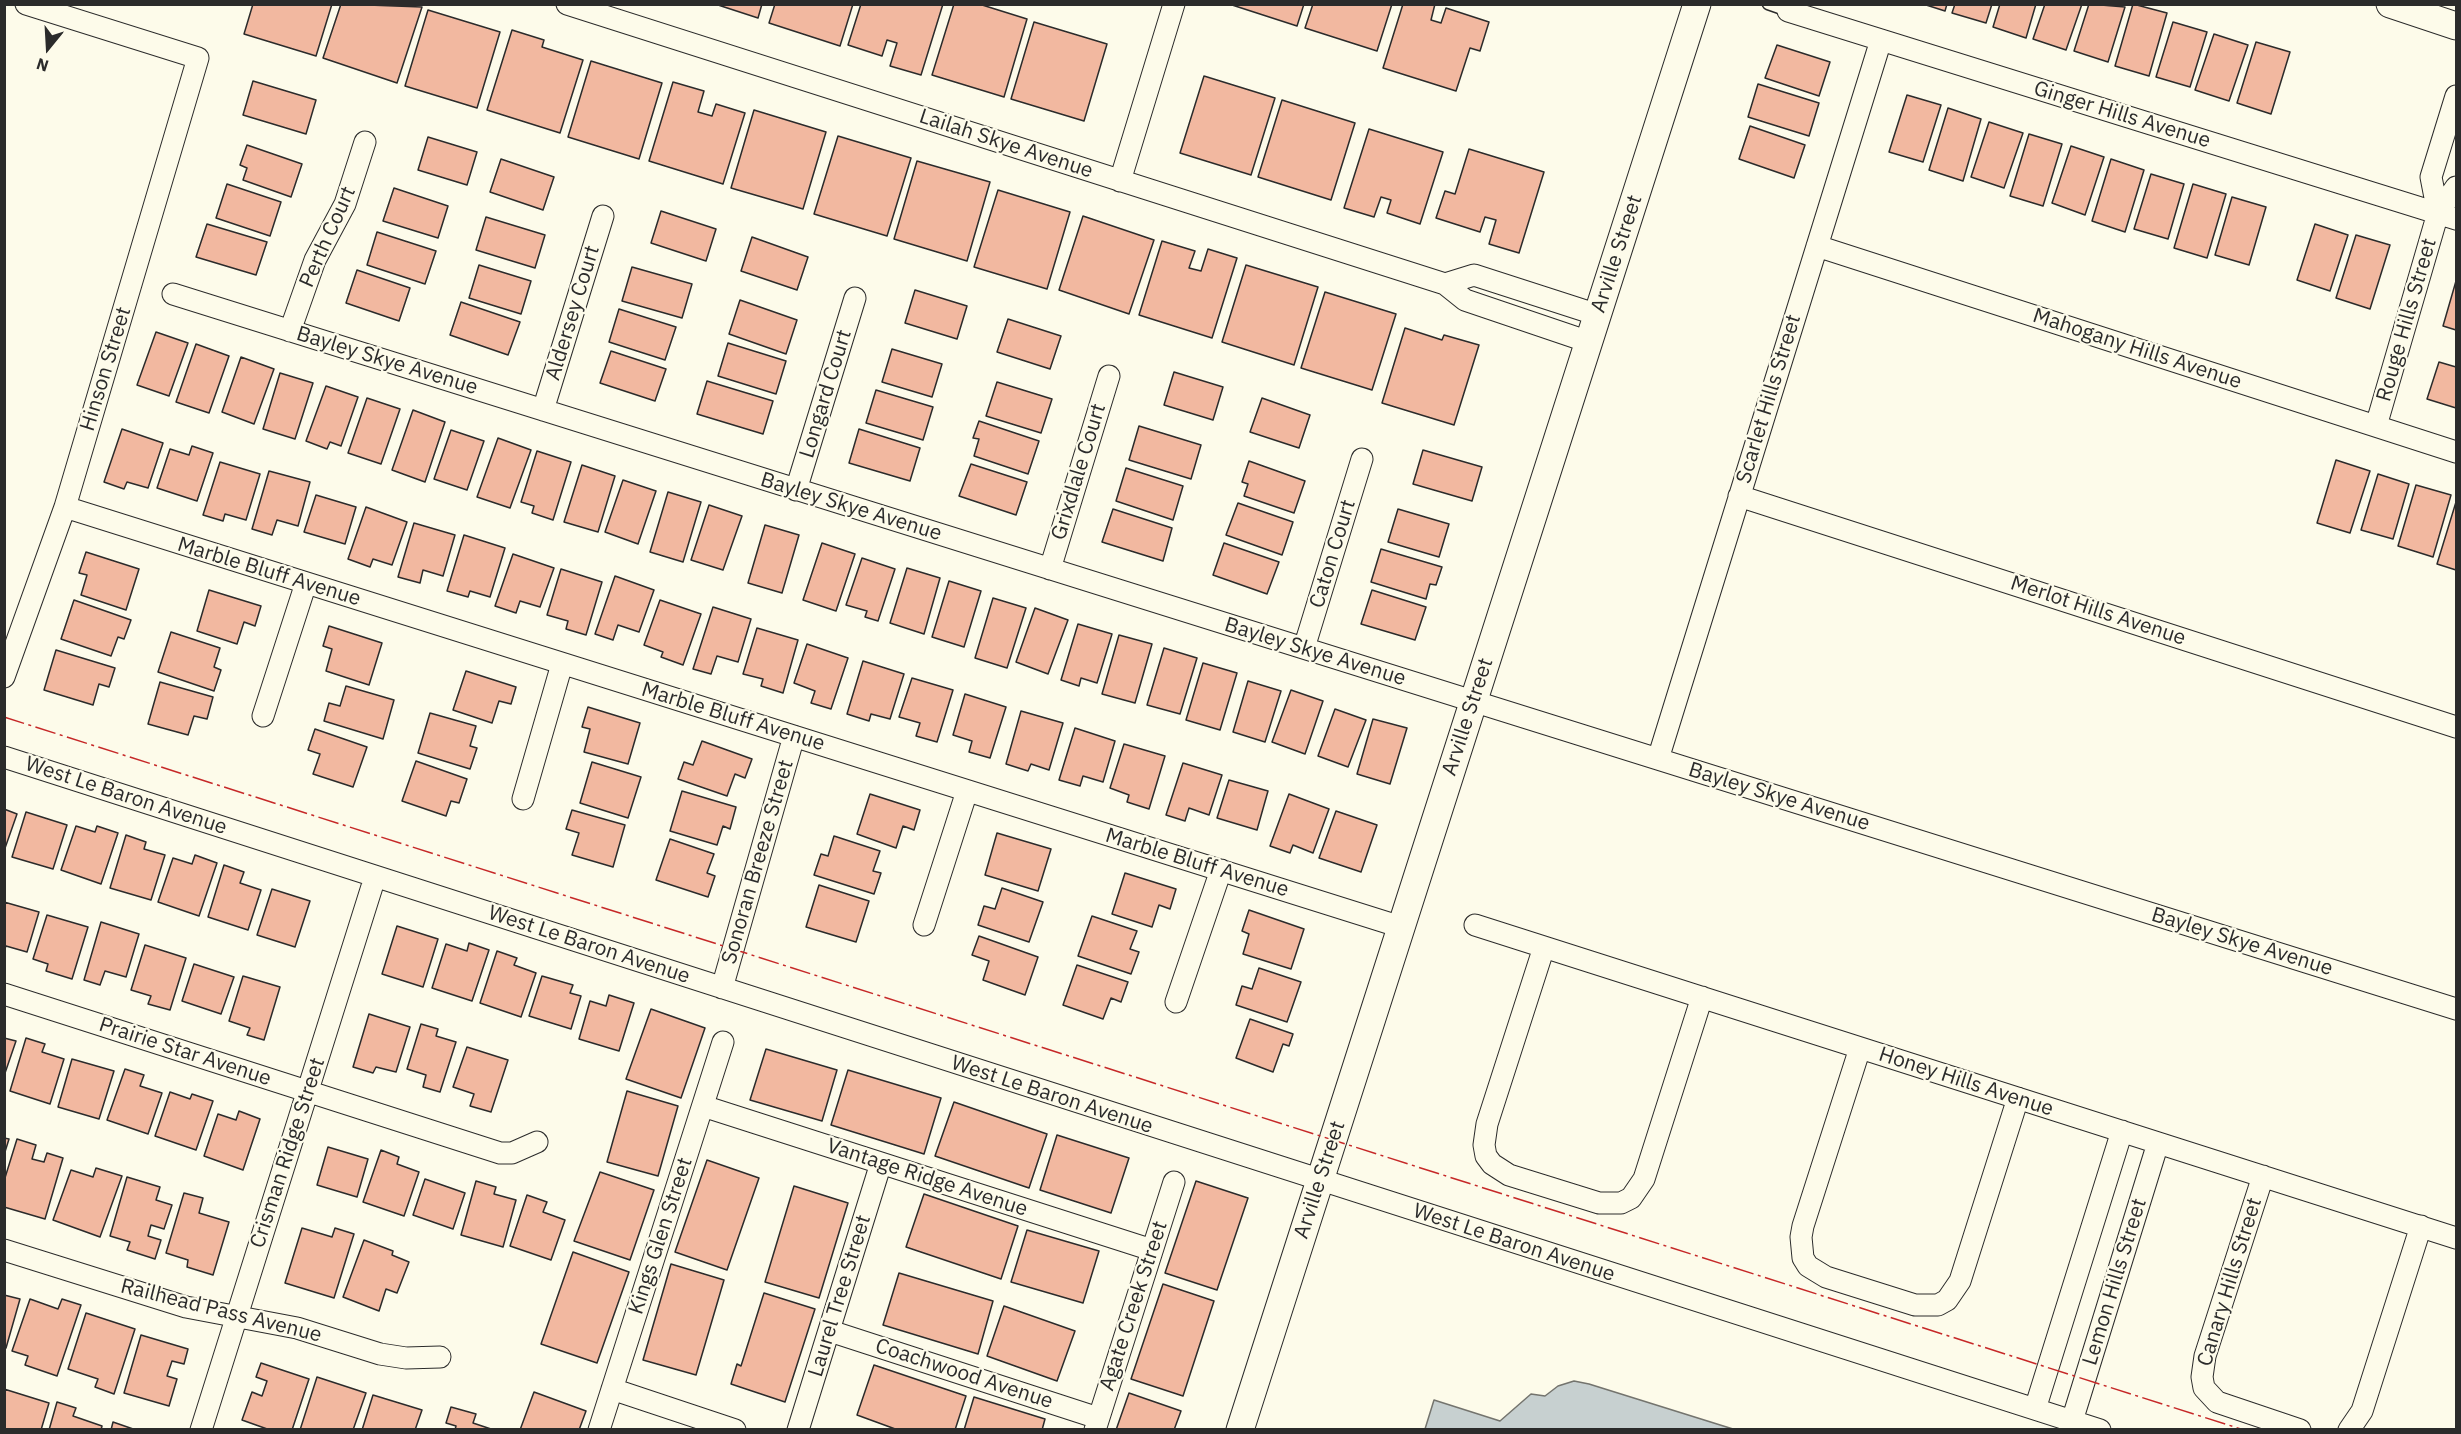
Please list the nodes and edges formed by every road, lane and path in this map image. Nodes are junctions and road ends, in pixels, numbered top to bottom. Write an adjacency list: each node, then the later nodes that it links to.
1 (26, 4): 30 (street, Hinson Street)
2 (567, 4): 12 (street, Lailah Skye Avenue)
3 (1174, 4): 12 (street)
4 (1697, 4): 20 (street, Arville Street)
5 (1768, 4): 7 (lane)
6 (2390, 4): 8 (street)
7 (1788, 11): 9 (street, Ginger Hills Avenue)
8 (2457, 26)
9 (1881, 40): 15 (street, Ginger Hills Avenue); 16 (street, Scarlet Hills Street)
10 (2457, 96): 15 (street)
11 (365, 142): 21 (street, Perth Court)
12 (1120, 181): 19 (street, Lailah Skye Avenue)
13 (2457, 187): 15 (street)
14 (603, 216): 24 (street, Aldersey Court)
15 (2448, 216): 25 (street, Rouge Hills Street)
16 (1817, 246): 25 (street, Mahogany Hills Avenue); 29 (street, Scarlet Hills Street)
17 (173, 294): 21 (street, Bayley Skye Avenue)
18 (855, 298): 28 (street, Longard Court)
19 (1504, 299): 20 (street, Lailah Skye Avenue); 22 (street, Lailah Skye Avenue)
20 (1598, 315): 22 (street, Arville Street)
21 (290, 331): 24 (street, Bayley Skye Avenue)
22 (1589, 342): 36 (street, Arville Street)
23 (1108, 376): 31 (street, Grixdlale Court)
24 (543, 410): 28 (street, Bayley Skye Avenue)
25 (2376, 426): 26 (street, Mahogany Hills Avenue)
26 (2457, 452)
27 (1362, 459): 33 (street, Caton Court)
28 (796, 490): 31 (street, Bayley Skye Avenue)
29 (1739, 496): 38 (street, Merlot Hills Avenue); 41 (street, Scarlet Hills Street)
30 (65, 507): 32 (street, Marble Bluff Avenue); 35 (street, Hinson Street)
31 (1050, 569): 33 (street, Bayley Skye Avenue)
32 (306, 583): 34 (street, Marble Bluff Avenue); 37 (street)
33 (1304, 648): 36 (street, Bayley Skye Avenue)
34 (562, 664): 39 (street, Marble Bluff Avenue); 43 (street)
35 (4, 677)
36 (1473, 701): 41 (street, Bayley Skye Avenue); 48 (street, Arville Street)
37 (263, 716)
38 (2457, 727)
39 (794, 736): 42 (street, Marble Bluff Avenue); 50 (street, Sonoran Breeze Street)
40 (4, 757): 45 (street, West Le Baron Avenue)
41 (1658, 759): 54 (street, Bayley Skye Avenue)
42 (967, 791): 44 (street, Marble Bluff Avenue); 46 (street)
43 (523, 799)
44 (1221, 870): 48 (street, Marble Bluff Avenue); 53 (street)
45 (375, 877): 50 (street, West Le Baron Avenue); 57 (street, Crisman Ridge Street)
46 (924, 925)
47 (1475, 925): 49 (street, Honey Hills Avenue)
48 (1401, 927): 65 (street, Arville Street)
49 (1544, 947): 52 (street, Honey Hills Avenue); 52 (street)
50 (722, 988): 65 (street, West Le Baron Avenue)
51 (4, 994): 57 (street, Prairie Star Avenue)
52 (1702, 997): 56 (street, Honey Hills Avenue)
53 (1176, 1002)
54 (2457, 1009)
55 (723, 1042): 59 (street, Kings Glen Street)
56 (1860, 1048): 58 (street, Honey Hills Avenue); 58 (street)
57 (308, 1091): 61 (street, Prairie Star Avenue); 71 (street, Crisman Ridge Street)
58 (2018, 1098): 60 (street, Honey Hills Avenue)
59 (703, 1106): 63 (street, Vantage Ridge Avenue); 74 (street, Kings Glen Street)
60 (2122, 1131): 62 (street, Honey Hills Avenue); 75 (street, Lemon Hills Street)
61 (537, 1142)
62 (2158, 1143): 64 (street, Honey Hills Avenue); 76 (street, Lemon Hills Street)
63 (880, 1163): 70 (street, Vantage Ridge Avenue); 72 (street, Laurel Tree Street)
64 (2263, 1176): 67 (street, Honey Hills Avenue); 84 (street, Canary Hills Street)
65 (1320, 1181): 75 (street, West Le Baron Avenue); 82 (street, Arville Street)
66 (1174, 1182): 70 (street, Agate Creek Street)
67 (2421, 1226): 68 (street, Honey Hills Avenue); 85 (street)
68 (2457, 1238)
69 (4, 1250): 71 (street, Railhead Pass Avenue)
70 (1152, 1250): 77 (street, Agate Creek Street)
71 (236, 1315): 73 (street, Railhead Pass Avenue); 78 (street, Crisman Ridge Street)
72 (830, 1331): 77 (street, Coachwood Avenue); 81 (street, Laurel Tree Street)
73 (440, 1357)
74 (612, 1389): 79 (street, Kings Glen Street); 80 (street)
75 (2035, 1409): 76 (street, West Le Baron Avenue)
76 (2072, 1420): 83 (street, West Le Baron Avenue)
77 (1096, 1424)
78 (201, 1430)
79 (599, 1430)
80 (735, 1430)
81 (798, 1430)
82 (1240, 1430)
83 (2100, 1430)
84 (2300, 1430)
85 (2349, 1430)

